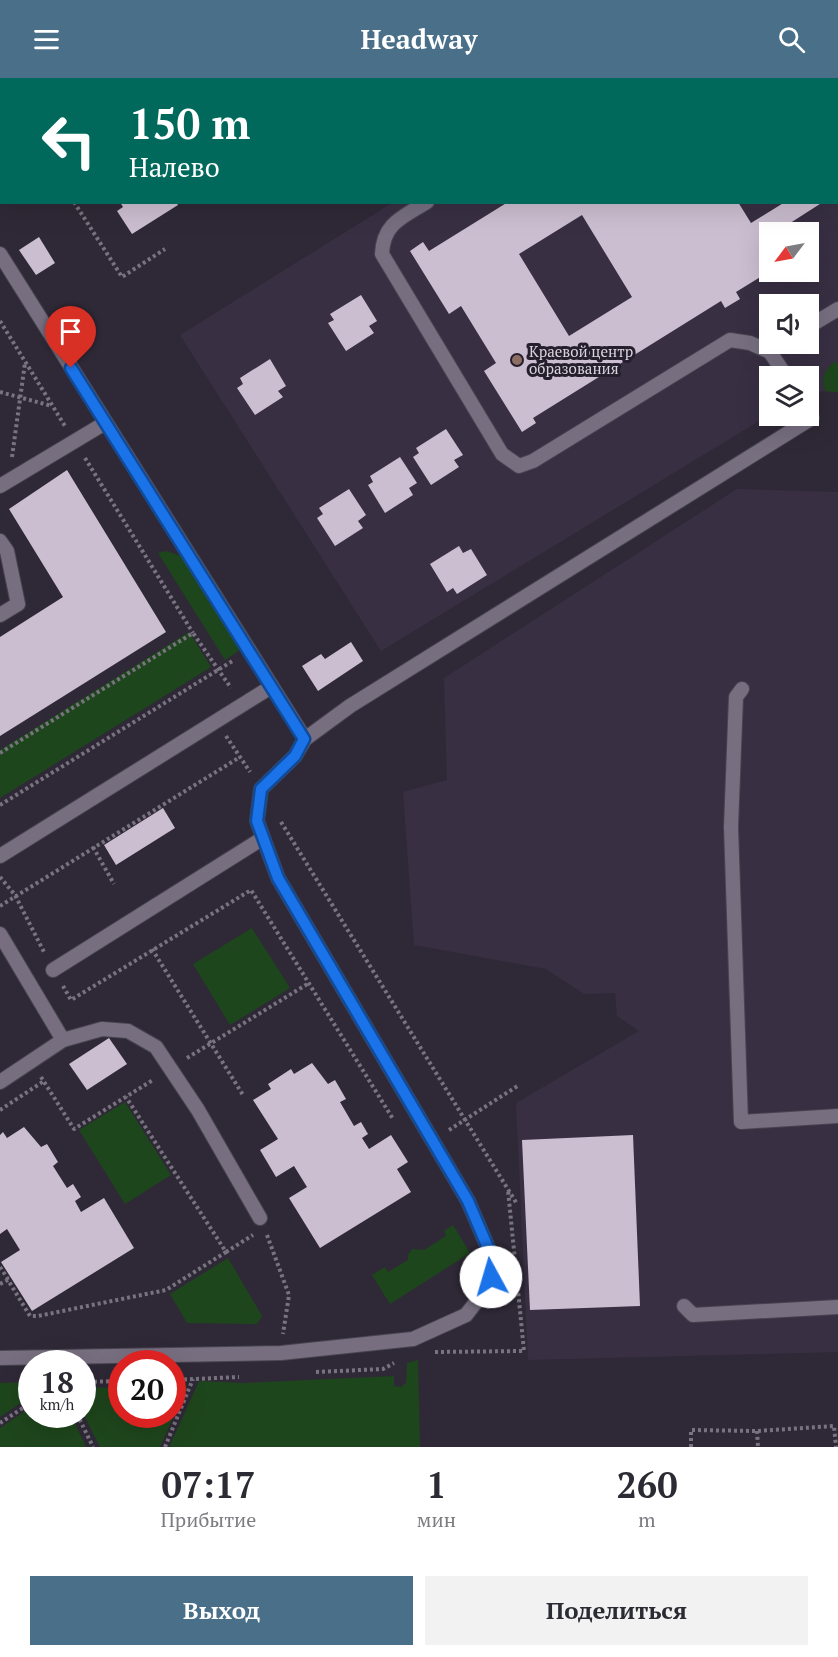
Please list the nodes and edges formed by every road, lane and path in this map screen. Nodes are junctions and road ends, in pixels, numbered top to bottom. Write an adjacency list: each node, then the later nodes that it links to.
1 (75, 204): 3 (path)
2 (424, 204): 8 (lane)
3 (165, 249)
4 (1, 258): 13 (lane)
5 (838, 309): 6 (lane)
6 (819, 320)
7 (0, 321): 9 (path)
8 (759, 347)
9 (26, 362): 11 (path); 12 (path)
10 (0, 393): 11 (path)
11 (20, 397): 12 (path); 17 (path)
12 (53, 406): 14 (path)
13 (105, 423): 17 (lane); 21 (lane)
14 (64, 424)
15 (799, 426): 27 (lane)
16 (86, 459): 20 (path)
17 (4, 484)
18 (0, 541): 19 (lane)
19 (0, 615)
20 (193, 633): 22 (path); 28 (path)
21 (248, 651): 22 (path); 23 (lane)
22 (218, 671): 25 (path); 31 (path)
23 (271, 687): 25 (lane); 27 (lane)
24 (742, 689): 50 (lane)
25 (243, 704): 26 (lane)
26 (216, 720): 29 (path); 35 (lane)
27 (304, 739): 30 (lane)
28 (0, 753)
29 (240, 756): 30 (path); 34 (path)
30 (261, 789): 33 (lane)
31 (0, 805)
32 (279, 819): 51 (path)
33 (263, 838): 42 (lane); 53 (lane)
34 (93, 847): 37 (path); 38 (path)
35 (0, 856)
36 (0, 877): 38 (path)
37 (114, 884)
38 (15, 896): 39 (path); 42 (path)
39 (0, 906)
40 (0, 934): 43 (lane)
41 (153, 949): 42 (path); 47 (path); 52 (path)
42 (53, 970)
43 (63, 1040): 45 (lane); 55 (lane)
44 (44, 1081): 49 (path)
45 (0, 1082)
46 (519, 1085): 51 (path)
47 (243, 1095)
48 (126, 1097): 56 (path)
49 (0, 1110)
50 (838, 1116)
51 (465, 1120): 53 (path); 54 (path)
52 (395, 1122)
53 (433, 1140): 62 (lane)
54 (517, 1203)
55 (262, 1223): 56 (path); 62 (path)
56 (226, 1252): 58 (path)
57 (0, 1267): 58 (path)
58 (8, 1280): 59 (path)
59 (0, 1284)
60 (684, 1306): 61 (lane)
61 (838, 1307)
62 (280, 1353): 63 (lane)
63 (0, 1358)
64 (193, 1379): 70 (path)
65 (18, 1411): 66 (path)
66 (0, 1423)
67 (84, 1428): 69 (path)
68 (757, 1431): 71 (path); 72 (path); 73 (path)
69 (93, 1447)
70 (165, 1447)
71 (691, 1447)
72 (758, 1447)
73 (836, 1447)

